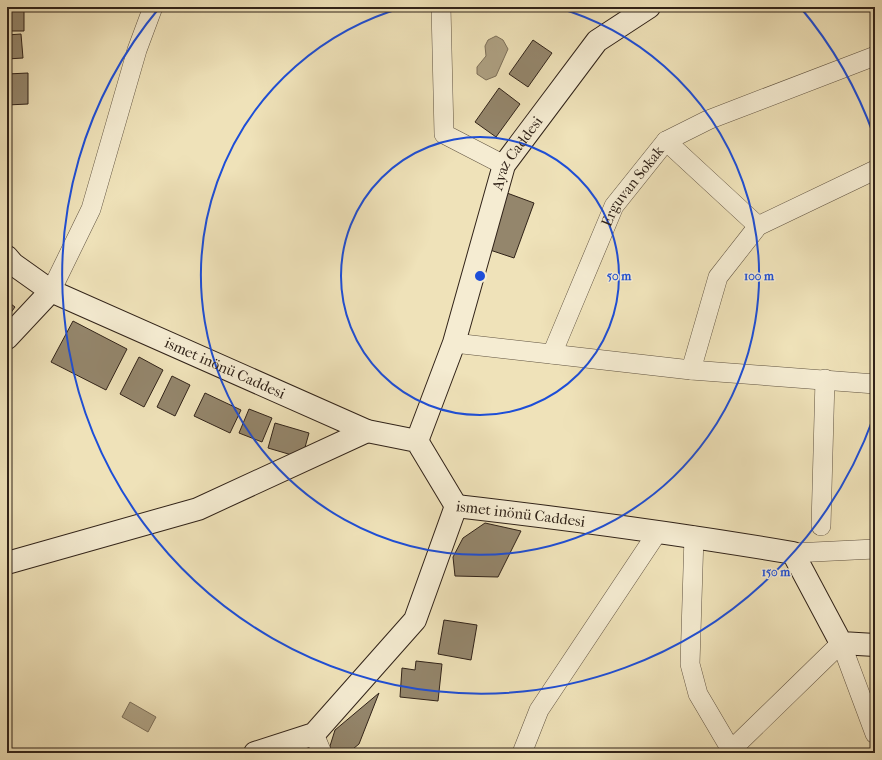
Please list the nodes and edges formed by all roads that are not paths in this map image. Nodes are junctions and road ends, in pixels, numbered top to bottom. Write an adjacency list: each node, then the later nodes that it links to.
1 (153, 7): 10 (street)
2 (441, 7): 6 (street)
3 (649, 7): 6 (street, Ayaz Caddesi)
4 (875, 56): 5 (street, Erguvan Sokak)
5 (666, 141): 8 (street); 13 (street, Erguvan Sokak)
6 (504, 165): 12 (street, Ayaz Caddesi)
7 (875, 170): 8 (street)
8 (758, 226): 14 (street)
9 (7, 257): 10 (street, ismet inönü Caddesi)
10 (51, 291): 11 (street); 17 (street, ismet inönü Caddesi)
11 (7, 338)
12 (454, 343): 13 (street); 18 (street, Ayaz Caddesi)
13 (552, 354): 14 (street)
14 (691, 370): 15 (street)
15 (825, 379): 16 (street); 20 (street)
16 (875, 384)
17 (367, 431): 18 (street, ismet inönü Caddesi); 25 (street)
18 (417, 441): 19 (street, ismet inönü Caddesi)
19 (456, 506): 21 (street, ismet inönü Caddesi); 29 (street)
20 (822, 526)
21 (657, 533): 22 (street, ismet inönü Caddesi); 32 (street)
22 (694, 536): 24 (street, ismet inönü Caddesi); 30 (street)
23 (875, 549): 24 (street)
24 (793, 553): 26 (street)
25 (7, 563)
26 (841, 643): 27 (street); 28 (street); 30 (street)
27 (875, 645)
28 (875, 734)
29 (318, 744): 31 (street)
30 (730, 751)
31 (255, 753)
32 (522, 753)

